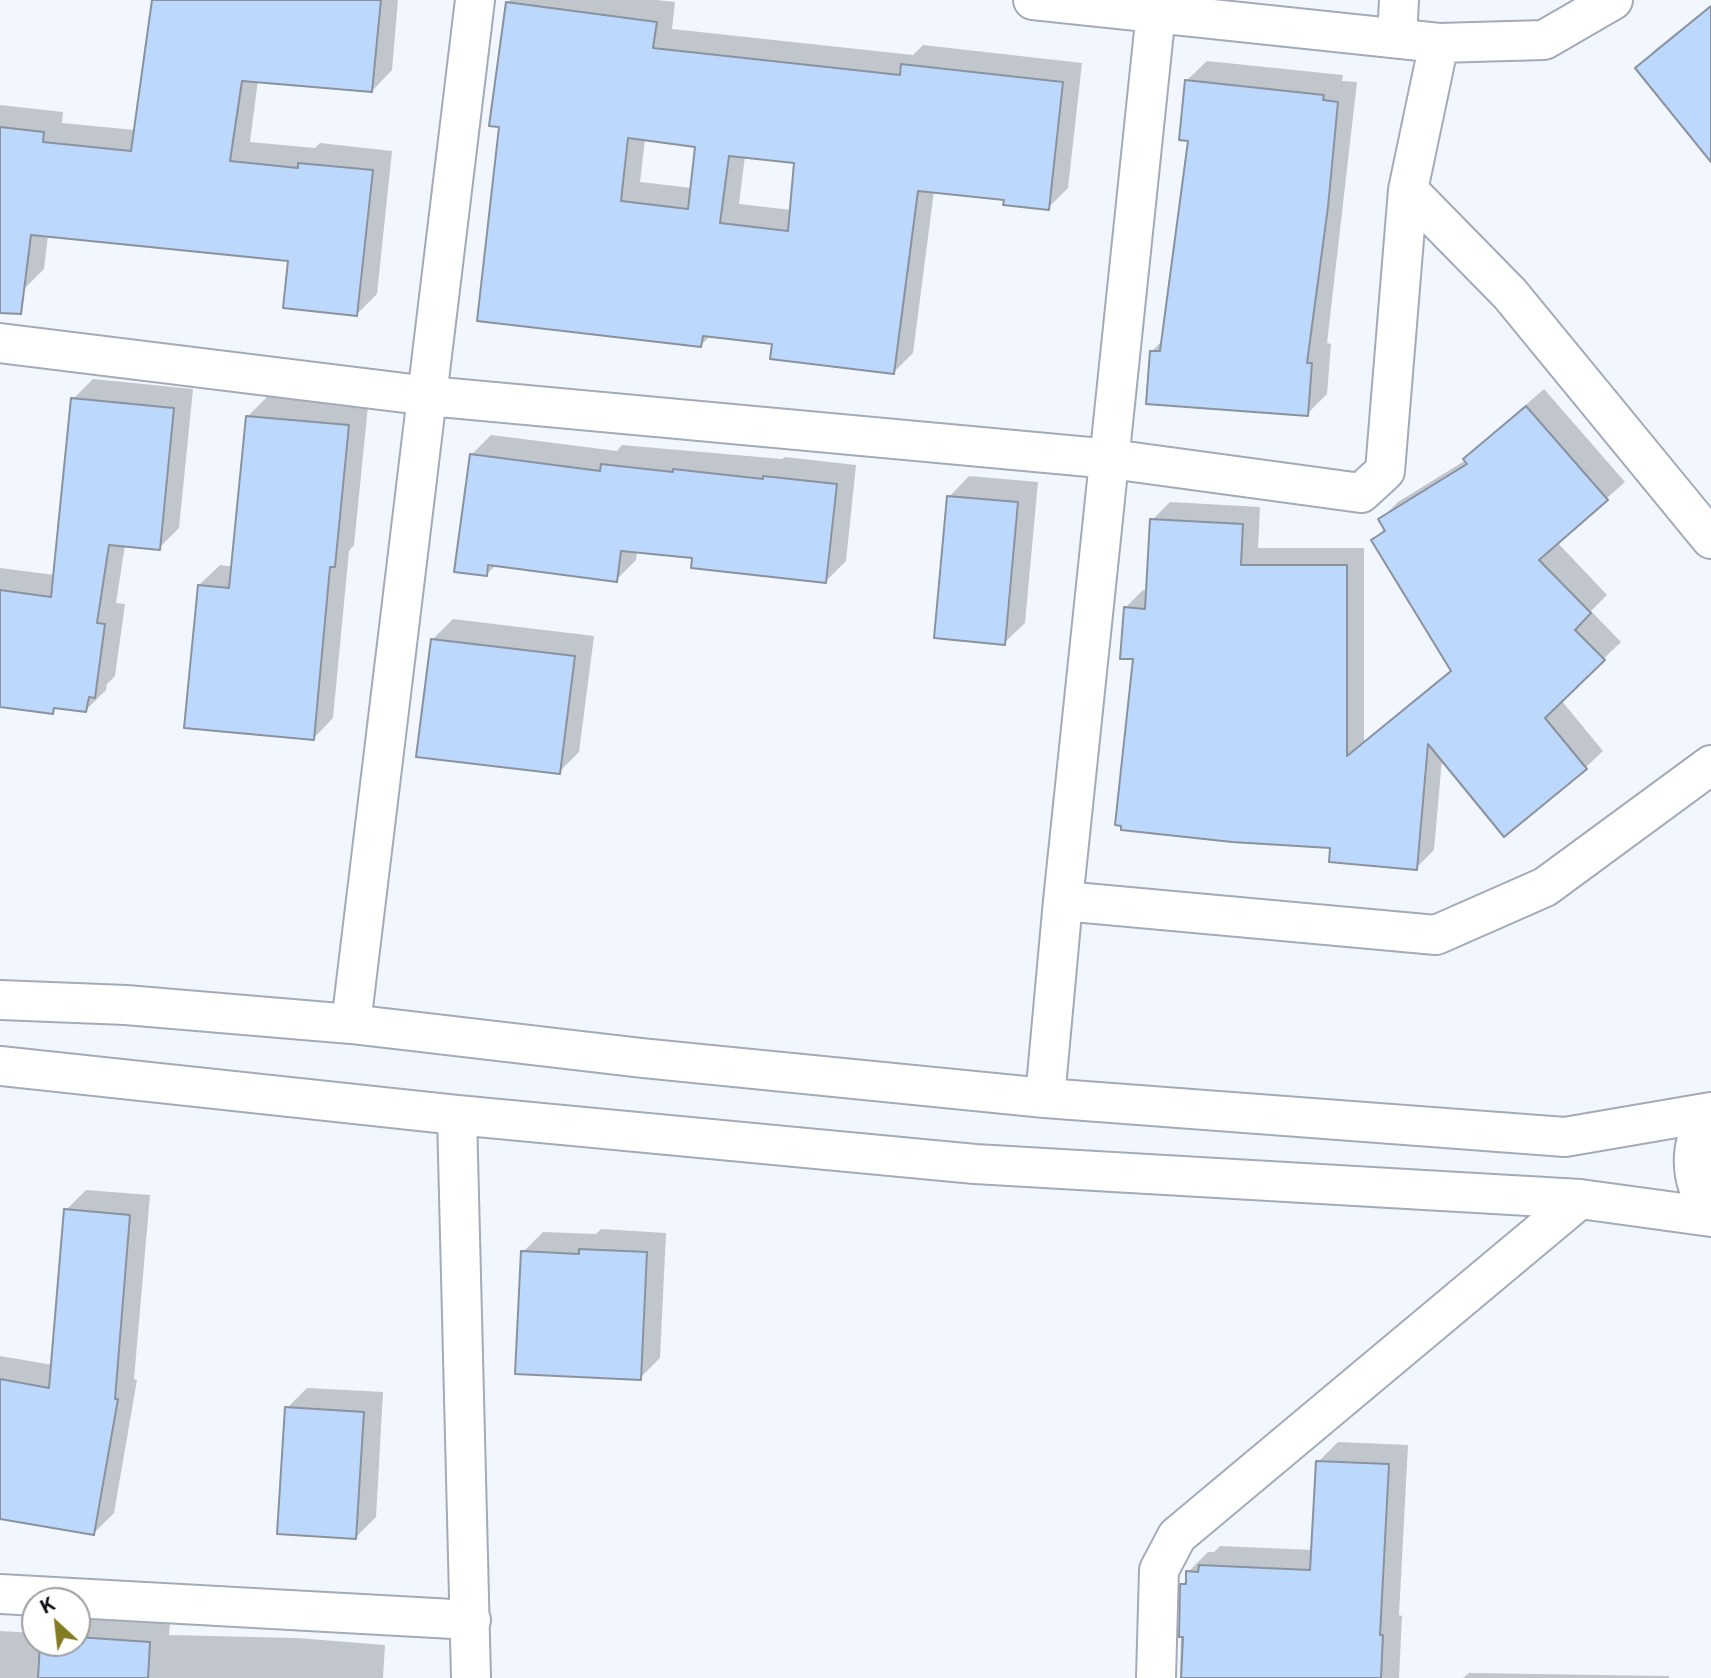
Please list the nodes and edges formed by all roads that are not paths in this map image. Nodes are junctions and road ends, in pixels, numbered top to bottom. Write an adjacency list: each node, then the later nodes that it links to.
1 (475, 0): 10 (street)
2 (1033, 0): 5 (street)
3 (1399, 0): 6 (street)
4 (1613, 0): 7 (street)
5 (1156, 12): 6 (street); 11 (street)
6 (1396, 38): 7 (street)
7 (1439, 43): 8 (street)
8 (1408, 190): 11 (street); 12 (street)
9 (0, 343): 10 (street)
10 (429, 396): 11 (street); 16 (street)
11 (1111, 459): 14 (street)
12 (1711, 539)
13 (1711, 765): 14 (street)
14 (1063, 901): 18 (street)
15 (0, 1000): 16 (street)
16 (351, 1024): 18 (street)
17 (0, 1066): 20 (street)
18 (1045, 1098): 19 (street)
19 (1711, 1112): 22 (street)
20 (457, 1115): 21 (street); 25 (street)
21 (1580, 1199): 23 (street); 27 (street)
22 (1711, 1211)
23 (1711, 1217)
24 (0, 1594): 25 (street)
25 (471, 1620): 26 (street)
26 (471, 1678)
27 (1156, 1678)

